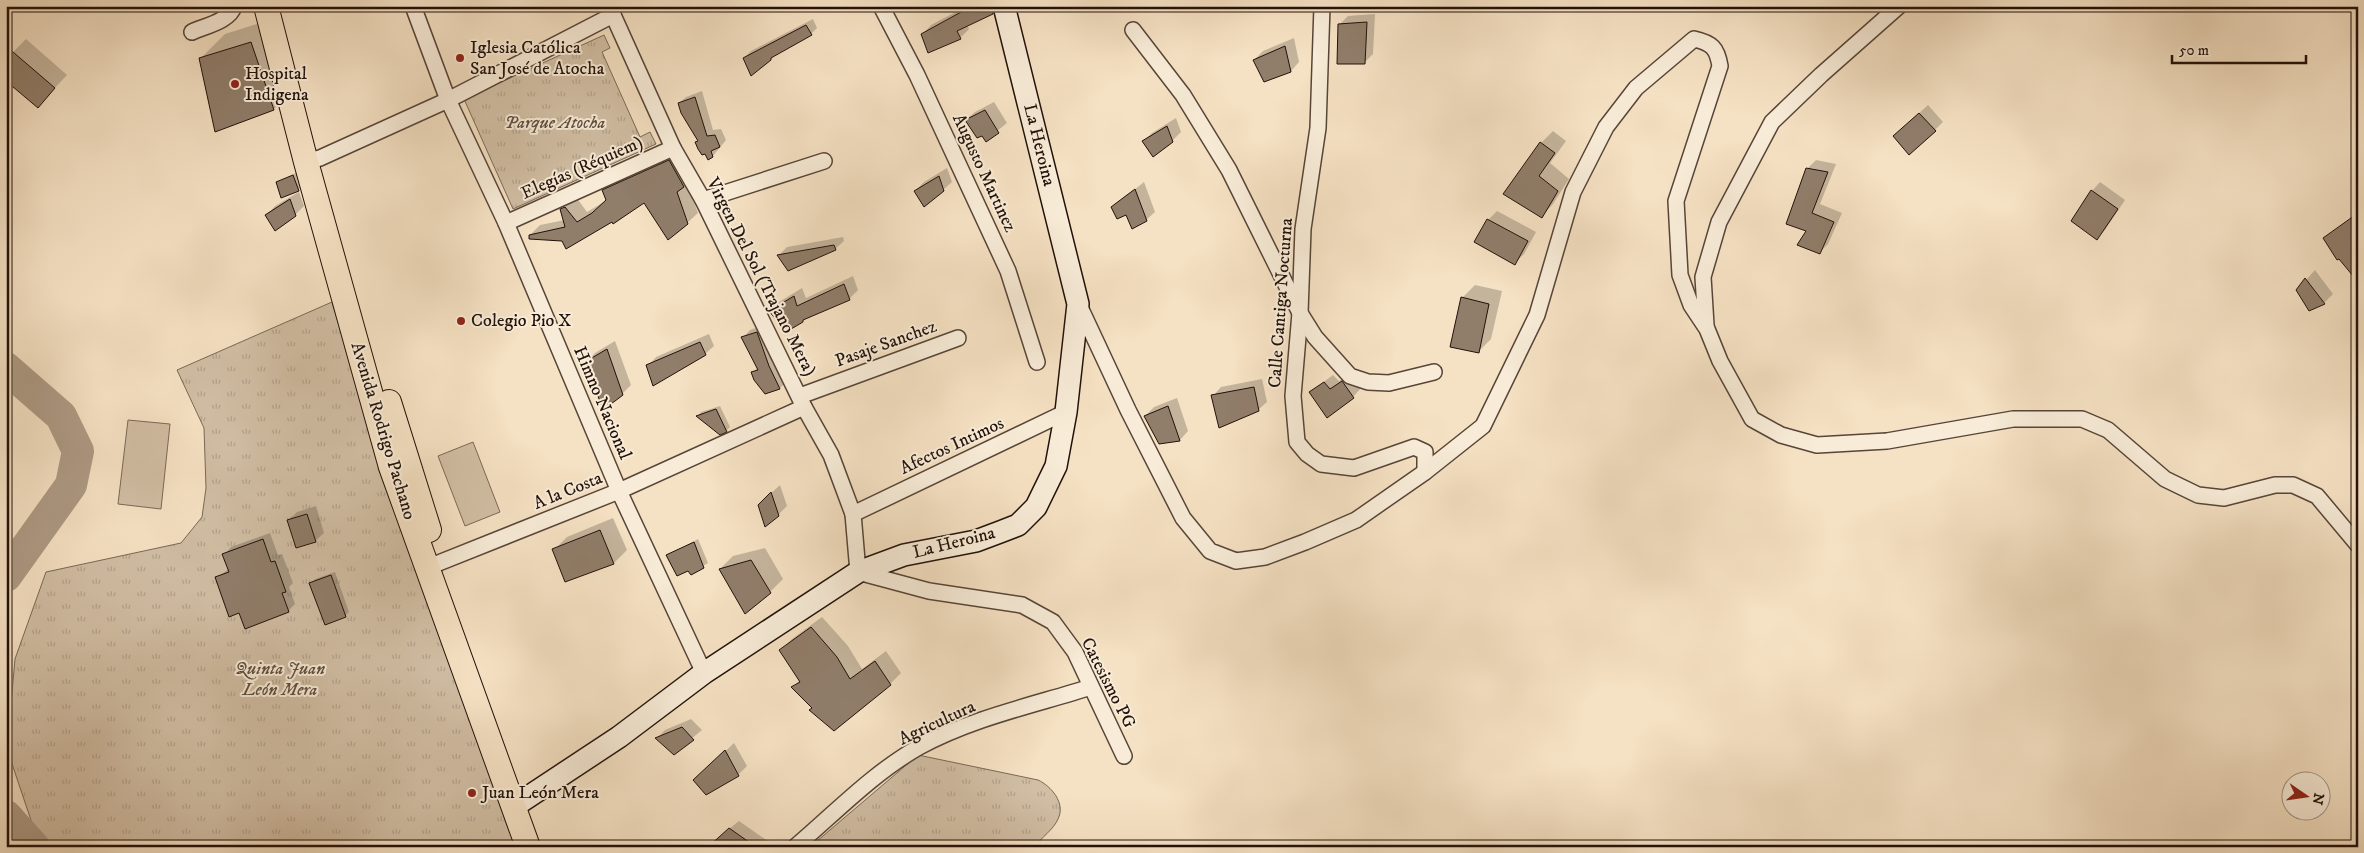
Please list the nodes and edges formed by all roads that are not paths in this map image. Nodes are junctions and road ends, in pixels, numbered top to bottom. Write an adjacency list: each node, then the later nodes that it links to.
1 (234, 6): 10 (street)
2 (413, 6): 11 (street, Himno Nacional)
3 (881, 6): 21 (street, Augusto Martinez)
4 (1004, 6): 17 (street, La Heroina)
5 (1322, 6): 18 (street, Calle Cantiga Nocturna)
6 (1900, 6): 19 (street)
7 (271, 7): 13 (main road, Avenida Rodrigo Pachano)
8 (611, 10): 11 (street); 12 (street, Virgen Del Sol (Trajano Mera))
9 (1133, 30): 18 (street)
10 (192, 32)
11 (448, 100): 13 (street); 16 (street, Himno Nacional)
12 (674, 148): 15 (street, Virgen Del Sol (Trajano Mera)); 16 (street, Elegías (Réquiem))
13 (313, 160): 29 (main road, Avenida Rodrigo Pachano)
14 (824, 161): 15 (street)
15 (702, 200): 23 (street, Virgen Del Sol (Trajano Mera))
16 (506, 223): 26 (street, Himno Nacional)
17 (1078, 304): 24 (street, La Heroina); 25 (street)
18 (1300, 313): 22 (street); 25 (street, Calle Cantiga Nocturna)
19 (1706, 329): 25 (street); 28 (street)
20 (958, 338): 23 (street, Pasaje Sanchez)
21 (1037, 362)
22 (1434, 372)
23 (802, 401): 26 (street, A la Costa); 27 (street, Virgen Del Sol (Trajano Mera))
24 (1066, 412): 27 (street, Afectos Intimos); 30 (street, La Heroina)
25 (1425, 472)
26 (619, 491): 29 (street, A la Costa); 31 (street, Himno Nacional)
27 (853, 514): 30 (street, Virgen Del Sol (Trajano Mera))
28 (2358, 545)
29 (433, 566): 34 (main road, Avenida Rodrigo Pachano)
30 (858, 572): 31 (street, La Heroina); 32 (street, Catesismo PG)
31 (704, 673): 34 (street, La Heroina)
32 (1091, 687): 33 (street, Catesismo PG); 37 (street, Agricultura)
33 (1124, 756)
34 (520, 804): 35 (main road, Avenida Rodrigo Pachano); 36 (main road, Avenida Rodrigo Pachano)
35 (528, 847)
36 (542, 847)
37 (795, 847)

